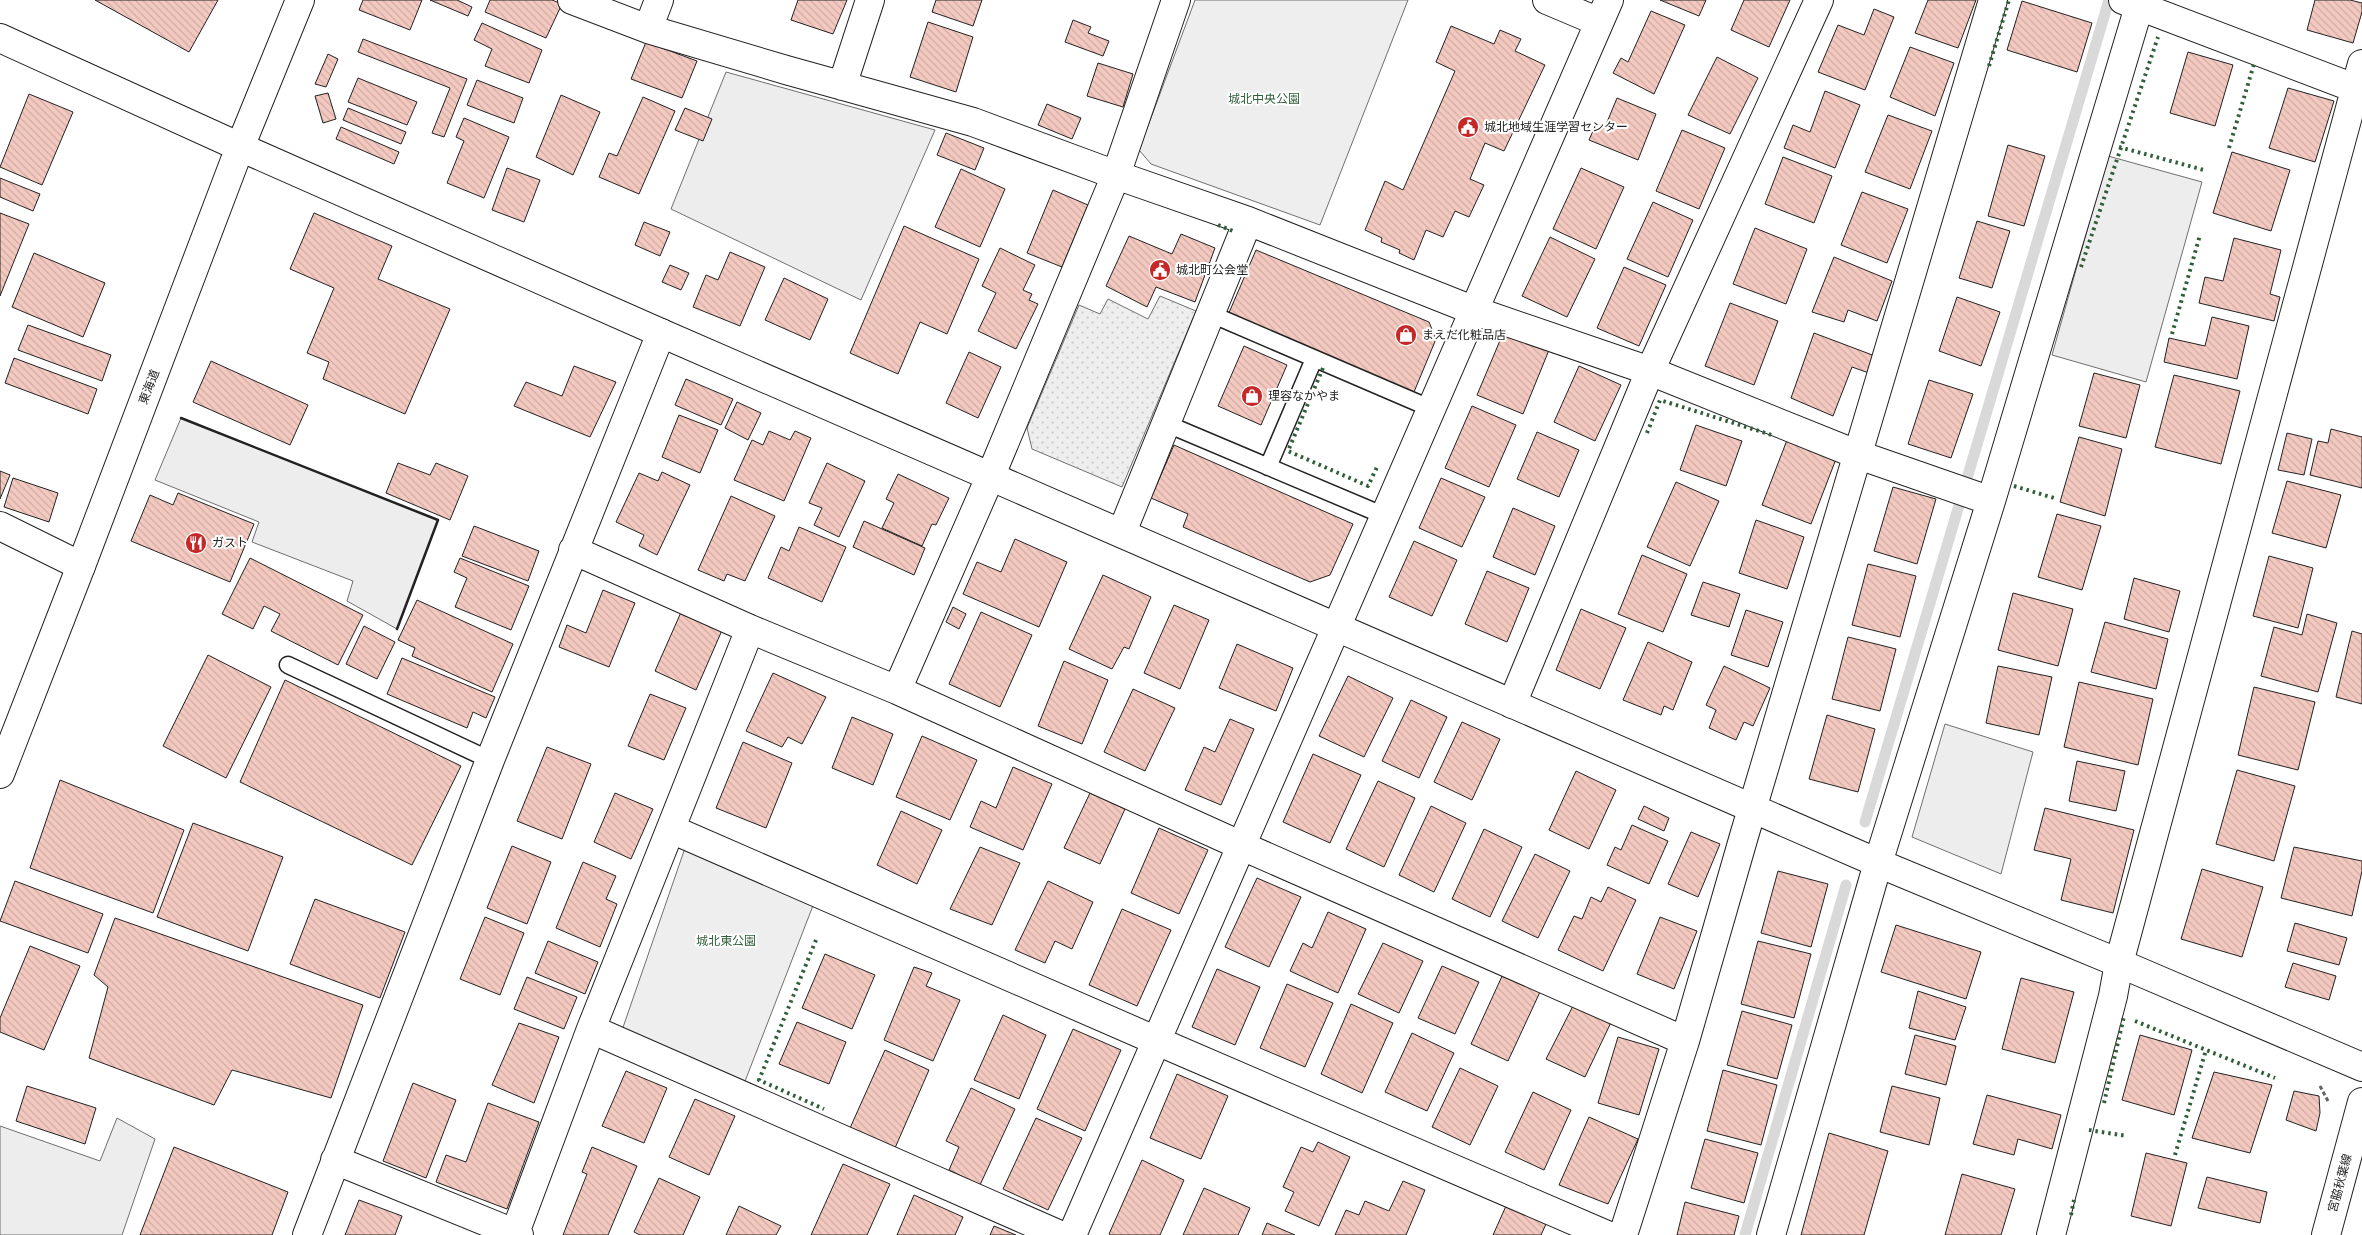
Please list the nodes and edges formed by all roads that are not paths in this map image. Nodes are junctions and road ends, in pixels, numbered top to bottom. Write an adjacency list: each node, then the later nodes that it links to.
1 (300, 0): 15 (street, 東海道)
2 (572, 0): 11 (street)
3 (659, 0): 11 (street)
4 (870, 0): 14 (street)
5 (1176, 0): 16 (street)
6 (1547, 0): 10 (street)
7 (1820, 0): 22 (street)
8 (1992, 0): 25 (street)
9 (2133, 2): 13 (street); 28 (street)
10 (1604, 11): 18 (street)
11 (648, 29): 14 (street)
12 (0, 38): 15 (street)
13 (2360, 81): 45 (street)
14 (842, 86): 16 (street)
15 (240, 147): 20 (street); 33 (street, 東海道)
16 (1116, 175): 17 (street); 27 (street)
17 (1248, 221): 18 (street); 19 (street)
18 (1475, 311): 22 (street); 23 (street)
19 (1210, 314): 21 (lane); 24 (street)
20 (661, 333): 27 (street); 32 (street)
21 (1314, 359): 23 (lane); 26 (lane)
22 (1650, 371): 25 (street); 38 (street)
23 (1432, 409): 29 (street)
24 (1167, 424): 26 (lane); 31 (street)
25 (1856, 454): 28 (street); 41 (street)
26 (1268, 468): 29 (lane)
27 (990, 475): 31 (street); 37 (street)
28 (1991, 501): 44 (street)
29 (1385, 516): 34 (street)
30 (0, 526): 33 (street)
31 (1122, 532): 34 (street)
32 (573, 550): 35 (street); 40 (street)
33 (82, 566): 39 (street, 東海道)
34 (1337, 626): 38 (street); 43 (street)
35 (750, 629): 37 (street); 42 (street)
36 (288, 665): 40 (lane)
37 (897, 690): 43 (street)
38 (1512, 704): 41 (street)
39 (3, 756)
40 (490, 760): 51 (street)
41 (1753, 808): 44 (street); 47 (street)
42 (671, 829): 46 (street); 48 (street)
43 (1242, 846): 47 (street); 48 (street)
44 (1878, 863): 45 (street); 58 (street)
45 (2119, 963): 49 (street); 59 (street)
46 (591, 1029): 52 (street); 54 (street)
47 (1685, 1041): 57 (street)
48 (1156, 1042): 55 (street); 56 (street)
49 (2362, 1067)
50 (2362, 1102): 60 (street, 宮脇秋葉線)
51 (335, 1160): 52 (street); 53 (street)
52 (517, 1234)
53 (307, 1235)
54 (1060, 1235)
55 (1072, 1235)
56 (1607, 1235)
57 (1624, 1235)
58 (1771, 1235)
59 (2051, 1235)
60 (2326, 1235)

